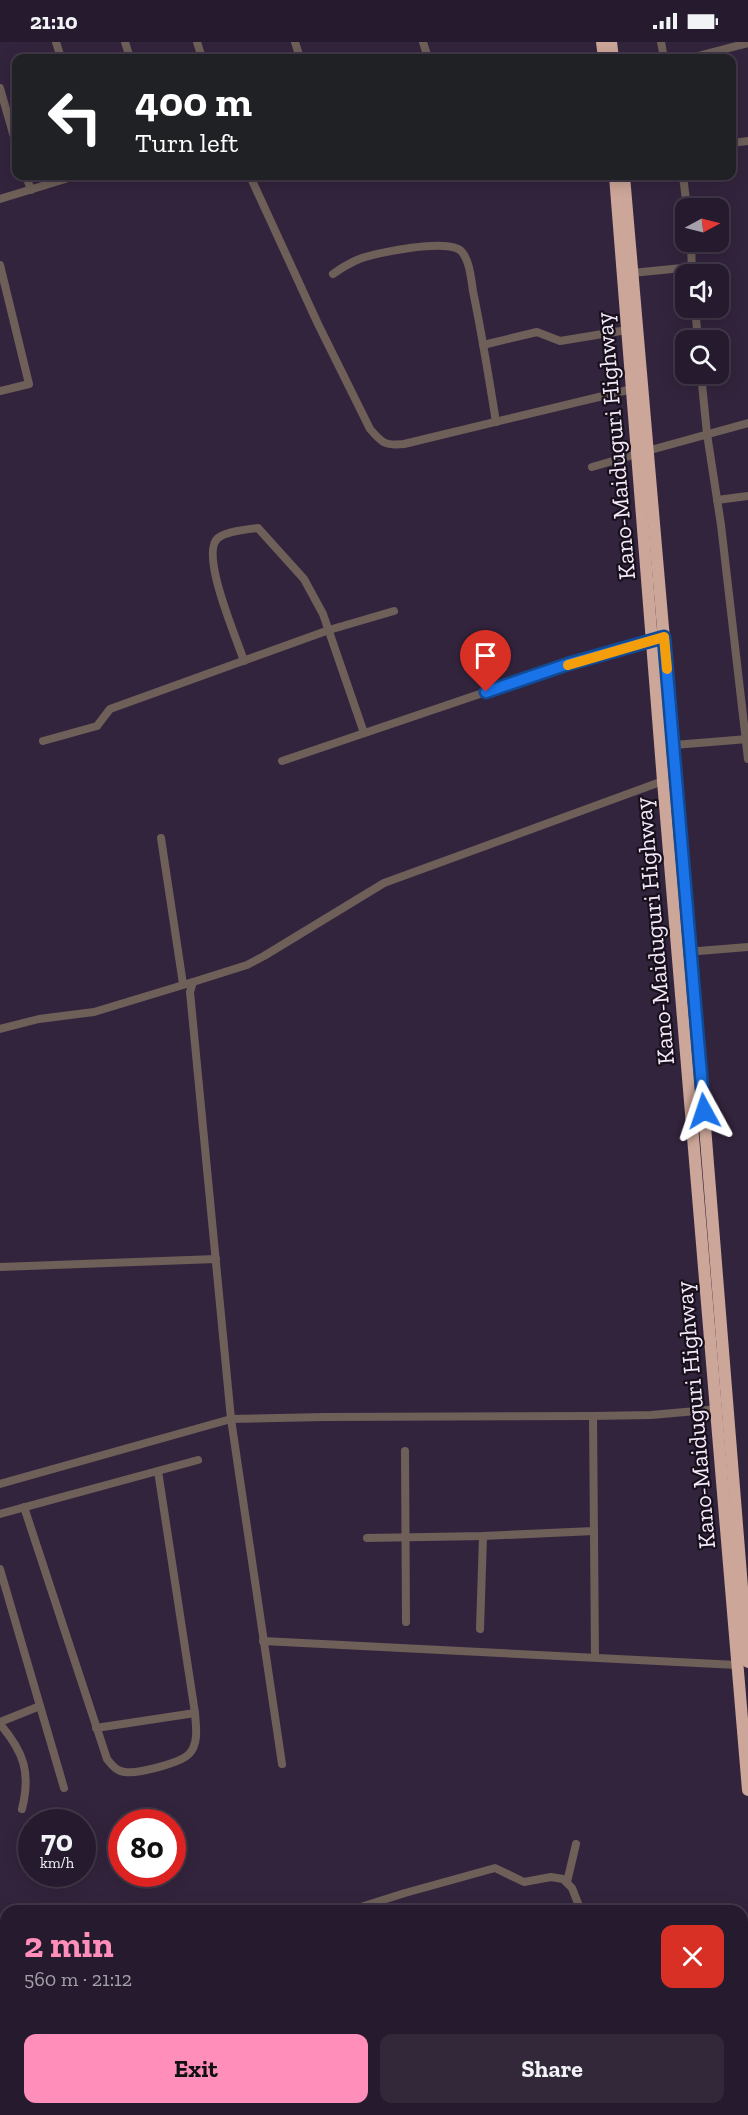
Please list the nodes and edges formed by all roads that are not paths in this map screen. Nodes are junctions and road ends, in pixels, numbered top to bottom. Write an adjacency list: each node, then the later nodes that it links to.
1 (748, 43): 2 (street)
2 (705, 54)
3 (0, 88): 4 (street)
4 (12, 130)
5 (27, 180): 11 (street)
6 (62, 180): 11 (street)
7 (252, 180): 23 (street)
8 (615, 180): 18 (highway, Kano-Maiduguri Highway)
9 (624, 180): 17 (highway, Kano-Maiduguri Highway)
10 (683, 180): 12 (street)
11 (31, 190): 13 (street)
12 (685, 198)
13 (0, 200)
14 (0, 265): 22 (street)
15 (675, 272): 17 (street)
16 (333, 273): 19 (street)
17 (632, 273): 26 (highway, Kano-Maiduguri Highway)
18 (627, 330): 19 (street); 21 (highway, Kano-Maiduguri Highway)
19 (483, 345): 23 (street)
20 (702, 384): 25 (street)
21 (632, 389): 23 (street); 26 (highway, Kano-Maiduguri Highway)
22 (0, 391)
23 (496, 422)
24 (748, 423): 25 (street)
25 (706, 434): 26 (street); 29 (street)
26 (642, 452): 27 (street); 32 (highway, Kano-Maiduguri Highway)
27 (592, 467)
28 (748, 496): 29 (street)
29 (717, 500): 35 (street)
30 (394, 611): 31 (street)
31 (329, 630): 33 (street); 33 (street); 34 (street)
32 (658, 639): 34 (street); 37 (highway, Kano-Maiduguri Highway); 40 (highway, Kano-Maiduguri Highway)
33 (244, 661): 36 (street)
34 (364, 733): 39 (street)
35 (747, 739): 37 (street); 38 (street)
36 (43, 741)
37 (674, 745): 43 (highway, Kano-Maiduguri Highway)
38 (748, 759)
39 (282, 761)
40 (663, 781): 44 (highway, Kano-Maiduguri Highway); 45 (street)
41 (161, 838): 46 (street)
42 (748, 947): 43 (street)
43 (691, 952): 44 (street); 50 (highway, Kano-Maiduguri Highway)
44 (677, 953): 50 (highway, Kano-Maiduguri Highway)
45 (193, 982): 46 (street); 48 (street)
46 (183, 984): 47 (street)
47 (0, 1029)
48 (216, 1259): 49 (street); 52 (street)
49 (0, 1266)
50 (722, 1408): 51 (street); 64 (highway, Kano-Maiduguri Highway); 70 (highway, Kano-Maiduguri Highway)
51 (594, 1416): 52 (street); 59 (street)
52 (231, 1419): 56 (street); 68 (street)
53 (405, 1450): 61 (street)
54 (198, 1460): 55 (street)
55 (158, 1471): 57 (street); 72 (street)
56 (0, 1484)
57 (24, 1507): 58 (street); 74 (street)
58 (0, 1514)
59 (594, 1531): 60 (street); 69 (street)
60 (483, 1536): 61 (street); 67 (street)
61 (405, 1537): 62 (street); 66 (street)
62 (367, 1538)
63 (0, 1569): 71 (street)
64 (744, 1577): 65 (highway, Kano-Maiduguri Highway)
65 (746, 1608): 70 (highway, Kano-Maiduguri Highway)
66 (406, 1622)
67 (480, 1629)
68 (264, 1641): 69 (street); 75 (street)
69 (595, 1658): 70 (street)
70 (743, 1663): 77 (highway, Kano-Maiduguri Highway)
71 (40, 1706): 73 (street); 76 (street)
72 (195, 1713): 74 (street); 74 (street)
73 (0, 1723): 78 (street)
74 (96, 1728)
75 (282, 1764)
76 (64, 1788)
77 (748, 1790)
78 (22, 1809)
79 (576, 1844): 80 (street)
80 (567, 1882): 81 (street); 82 (street)
81 (368, 1905)
82 (579, 1905)

